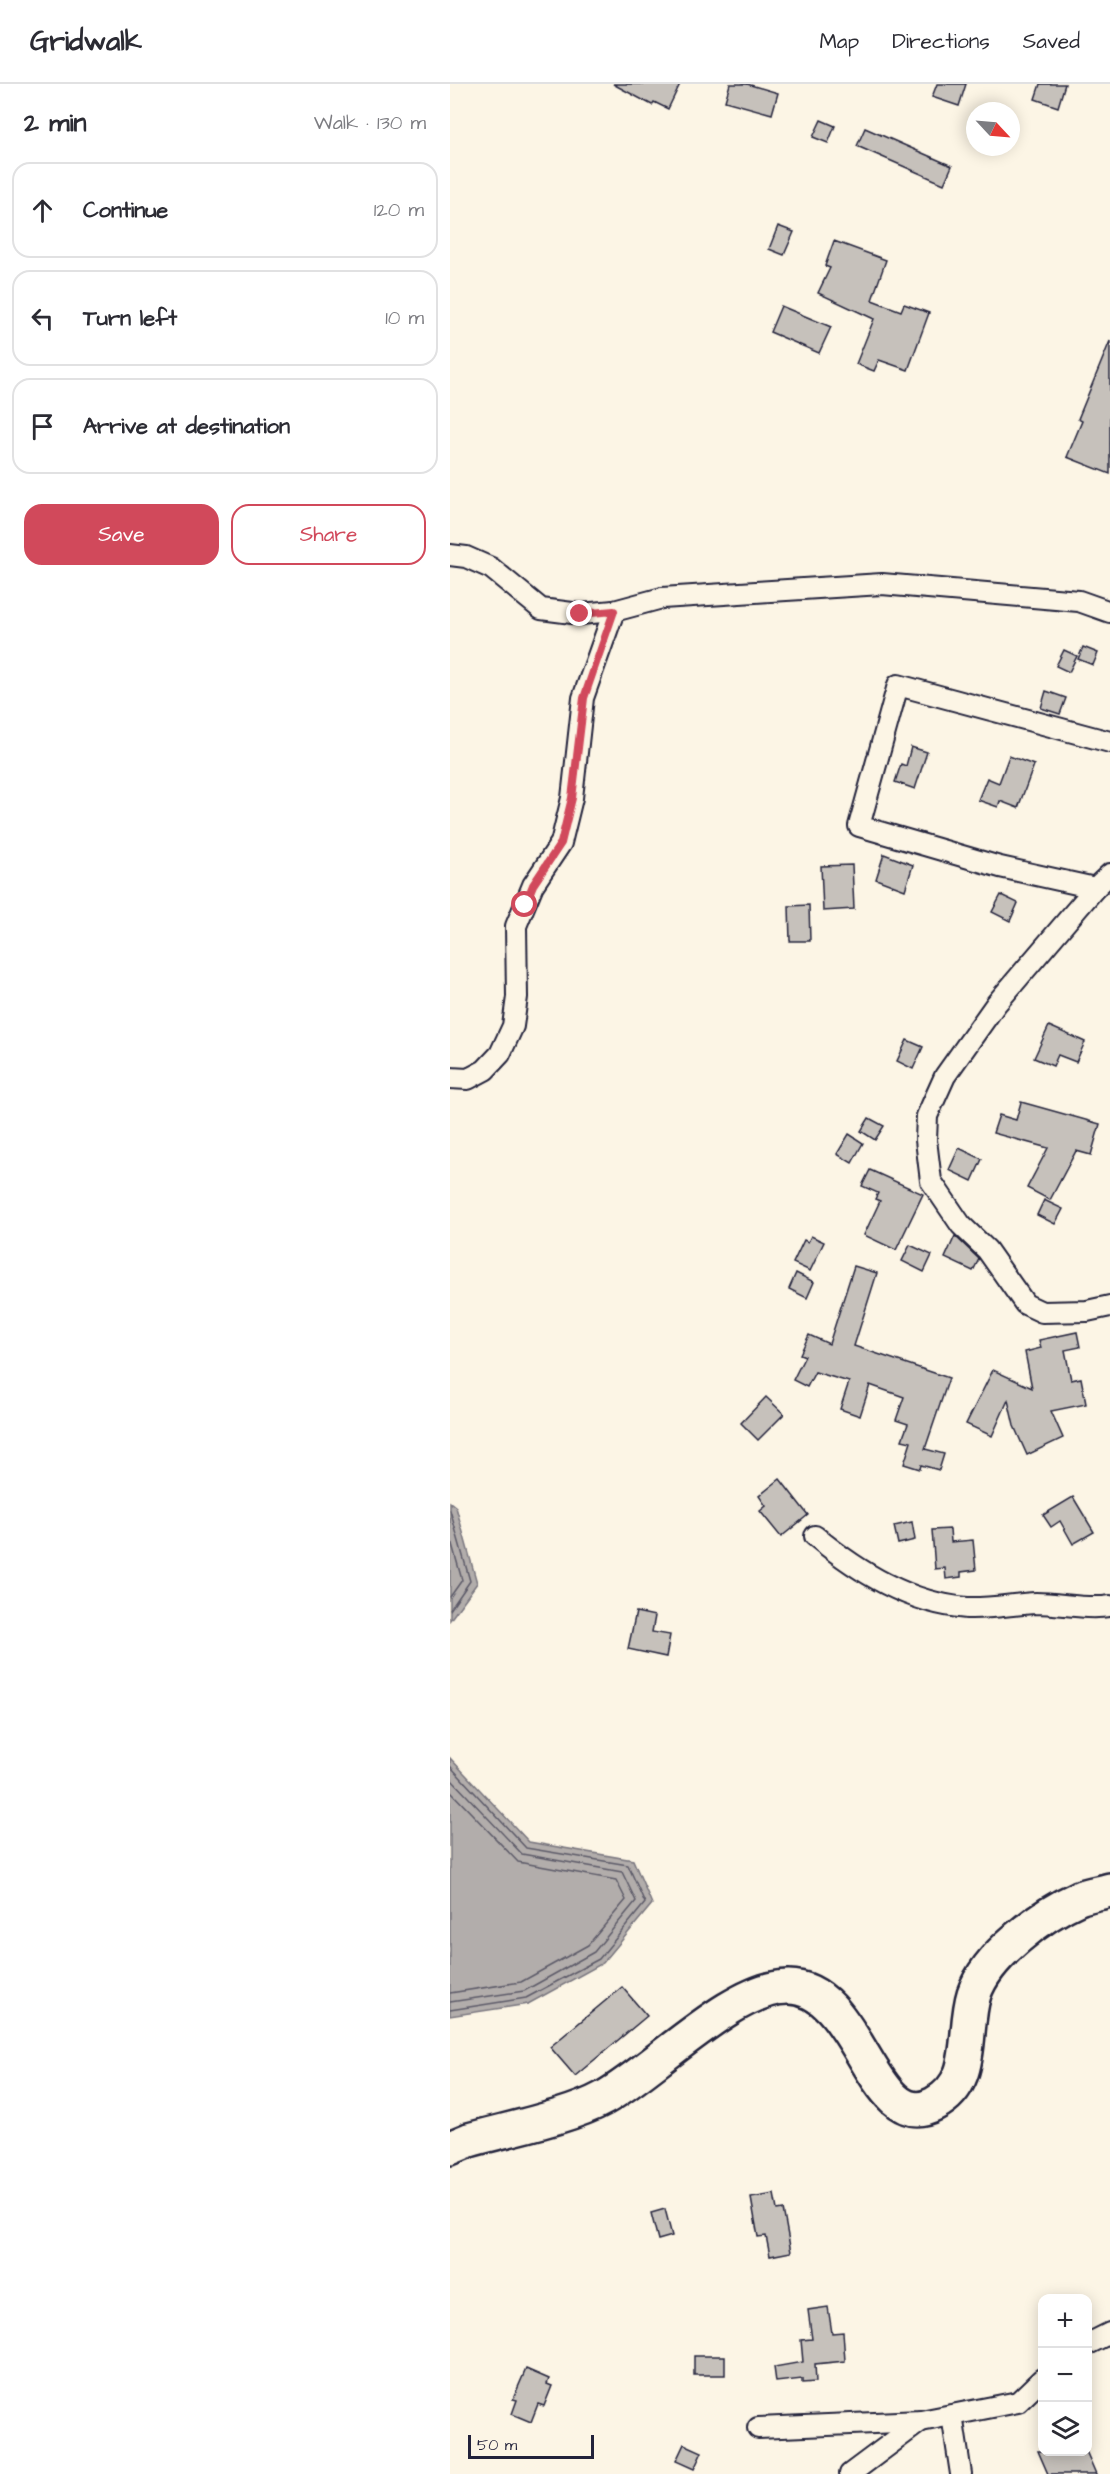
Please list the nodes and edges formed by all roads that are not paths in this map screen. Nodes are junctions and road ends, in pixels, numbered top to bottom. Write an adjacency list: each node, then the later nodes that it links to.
1 (450, 555): 2 (street)
2 (614, 611): 3 (street); 7 (street)
3 (1110, 612)
4 (1110, 742): 6 (street)
5 (1110, 874): 6 (street)
6 (1095, 888): 8 (street)
7 (450, 1078)
8 (1110, 1306)
9 (815, 1536): 10 (street)
10 (1110, 1606)
11 (1110, 1890): 12 (highway)
12 (450, 2148)
13 (1110, 2333): 14 (street)
14 (1092, 2342)
15 (1038, 2383): 16 (street)
16 (952, 2415): 17 (street); 20 (street)
17 (921, 2421): 18 (street); 19 (street)
18 (758, 2428)
19 (850, 2474)
20 (961, 2474)

